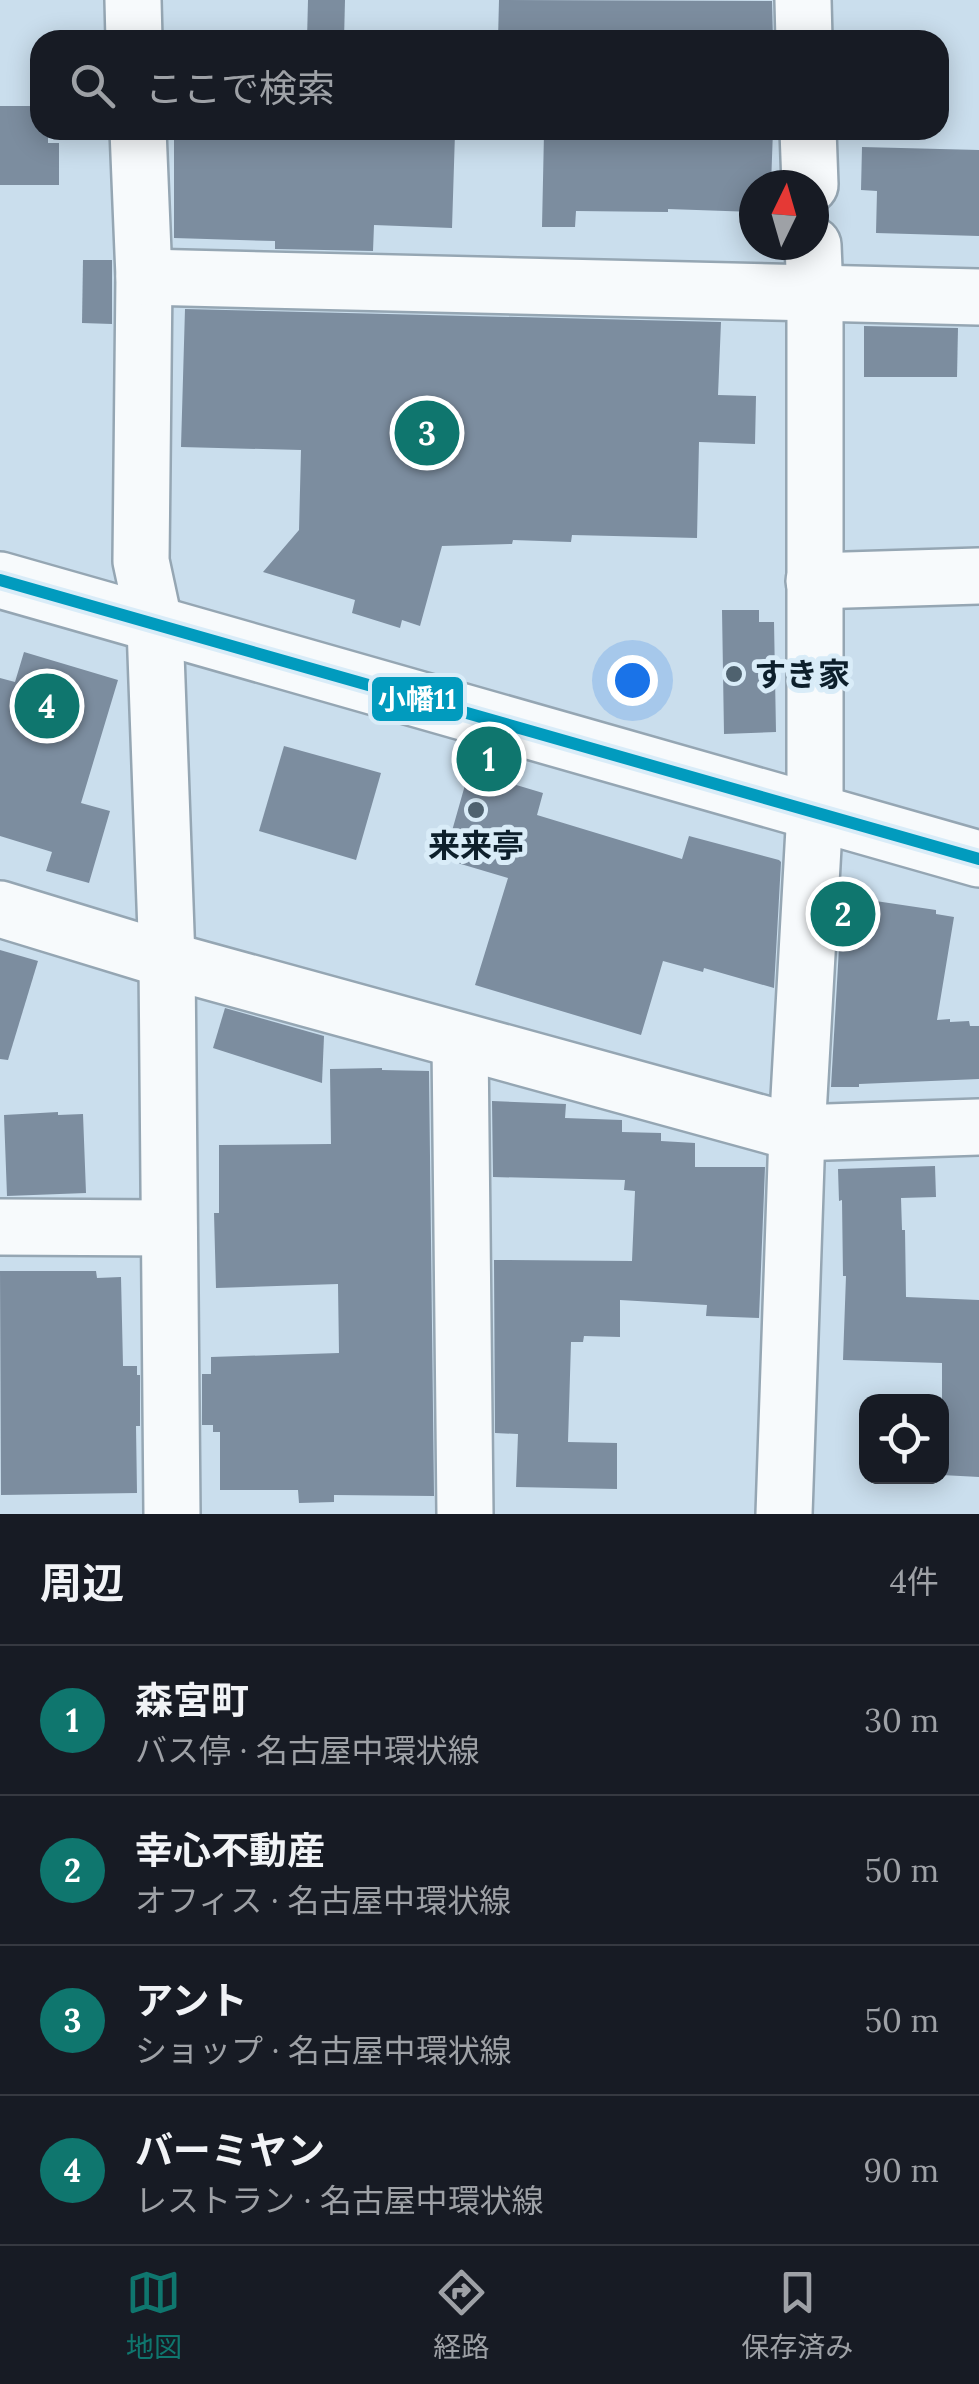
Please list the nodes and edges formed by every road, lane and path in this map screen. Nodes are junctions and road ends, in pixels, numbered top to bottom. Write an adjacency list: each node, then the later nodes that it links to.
1 (132, 0): 3 (street)
2 (802, 0): 4 (street)
3 (134, 30)
4 (804, 30)
5 (138, 140): 9 (street)
6 (808, 140): 7 (street)
7 (809, 170)
8 (814, 269): 9 (street); 10 (street); 13 (street)
9 (144, 277): 14 (street)
10 (979, 297)
11 (979, 576): 13 (street)
12 (0, 580): 14 (street)
13 (814, 582): 15 (street)
14 (154, 626): 15 (street); 18 (street)
15 (814, 811): 16 (street); 21 (street)
16 (979, 860)
17 (0, 910): 18 (street)
18 (166, 960): 19 (street); 23 (street)
19 (460, 1042): 21 (street); 25 (street)
20 (979, 1126): 21 (street)
21 (798, 1133): 26 (street)
22 (0, 1228): 23 (street)
23 (169, 1228): 24 (street)
24 (172, 1514)
25 (465, 1514)
26 (784, 1514)

